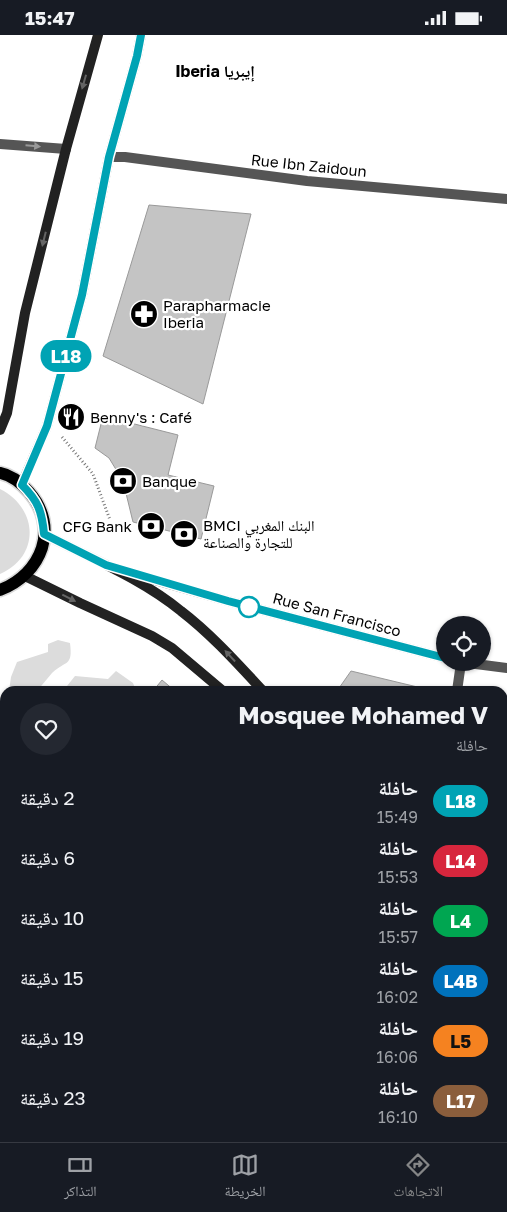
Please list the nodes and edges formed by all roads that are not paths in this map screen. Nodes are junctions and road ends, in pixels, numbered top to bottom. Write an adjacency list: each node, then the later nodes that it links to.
1 (98, 35): 4 (main road, one-way to 4)
2 (141, 35): 5 (main road)
3 (0, 144): 4 (street, one-way to 4)
4 (66, 149): 7 (main road, one-way to 7)
5 (109, 157): 6 (street, Rue Ibn Zaidoun); 9 (main road)
6 (507, 199)
7 (0, 430)
8 (0, 473): 9 (main road)
9 (22, 485): 10 (main road)
10 (44, 534): 11 (main road); 12 (main road)
11 (106, 565): 14 (street, Rue San Francisco); 19 (main road, one-way to 11)
12 (25, 576): 13 (main road); 18 (main road, one-way to 18)
13 (0, 590)
14 (436, 656)
15 (491, 667): 16 (street)
16 (507, 669)
17 (461, 671): 20 (street)
18 (217, 686)
19 (258, 686)
20 (458, 686)

